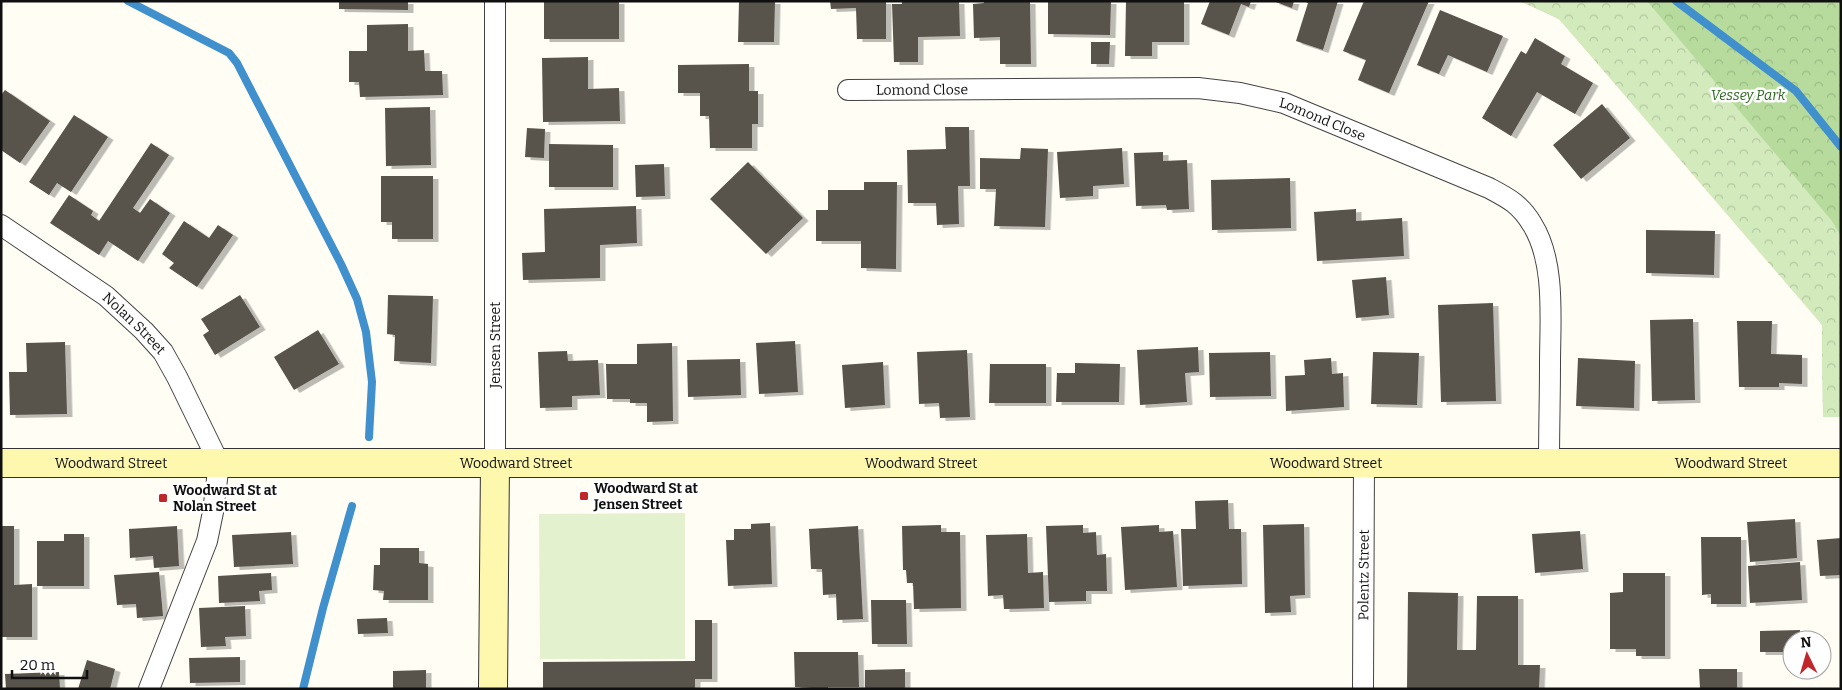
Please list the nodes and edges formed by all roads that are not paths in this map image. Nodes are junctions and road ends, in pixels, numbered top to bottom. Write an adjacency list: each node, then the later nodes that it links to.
1 (495, 1): 8 (street, Jensen Street)
2 (848, 90): 5 (street, Lomond Close)
3 (1, 225): 7 (street, Nolan Street)
4 (1364, 462): 5 (street, Woodward Street); 8 (street, Woodward Street); 12 (street, Polentz Street)
5 (1549, 462): 9 (street, Woodward Street)
6 (1, 463): 7 (street, Woodward Street)
7 (219, 463): 8 (street, Woodward Street); 10 (street)
8 (495, 463): 11 (street, Jensen Street)
9 (1841, 463)
10 (148, 689)
11 (494, 689)
12 (1363, 689)

